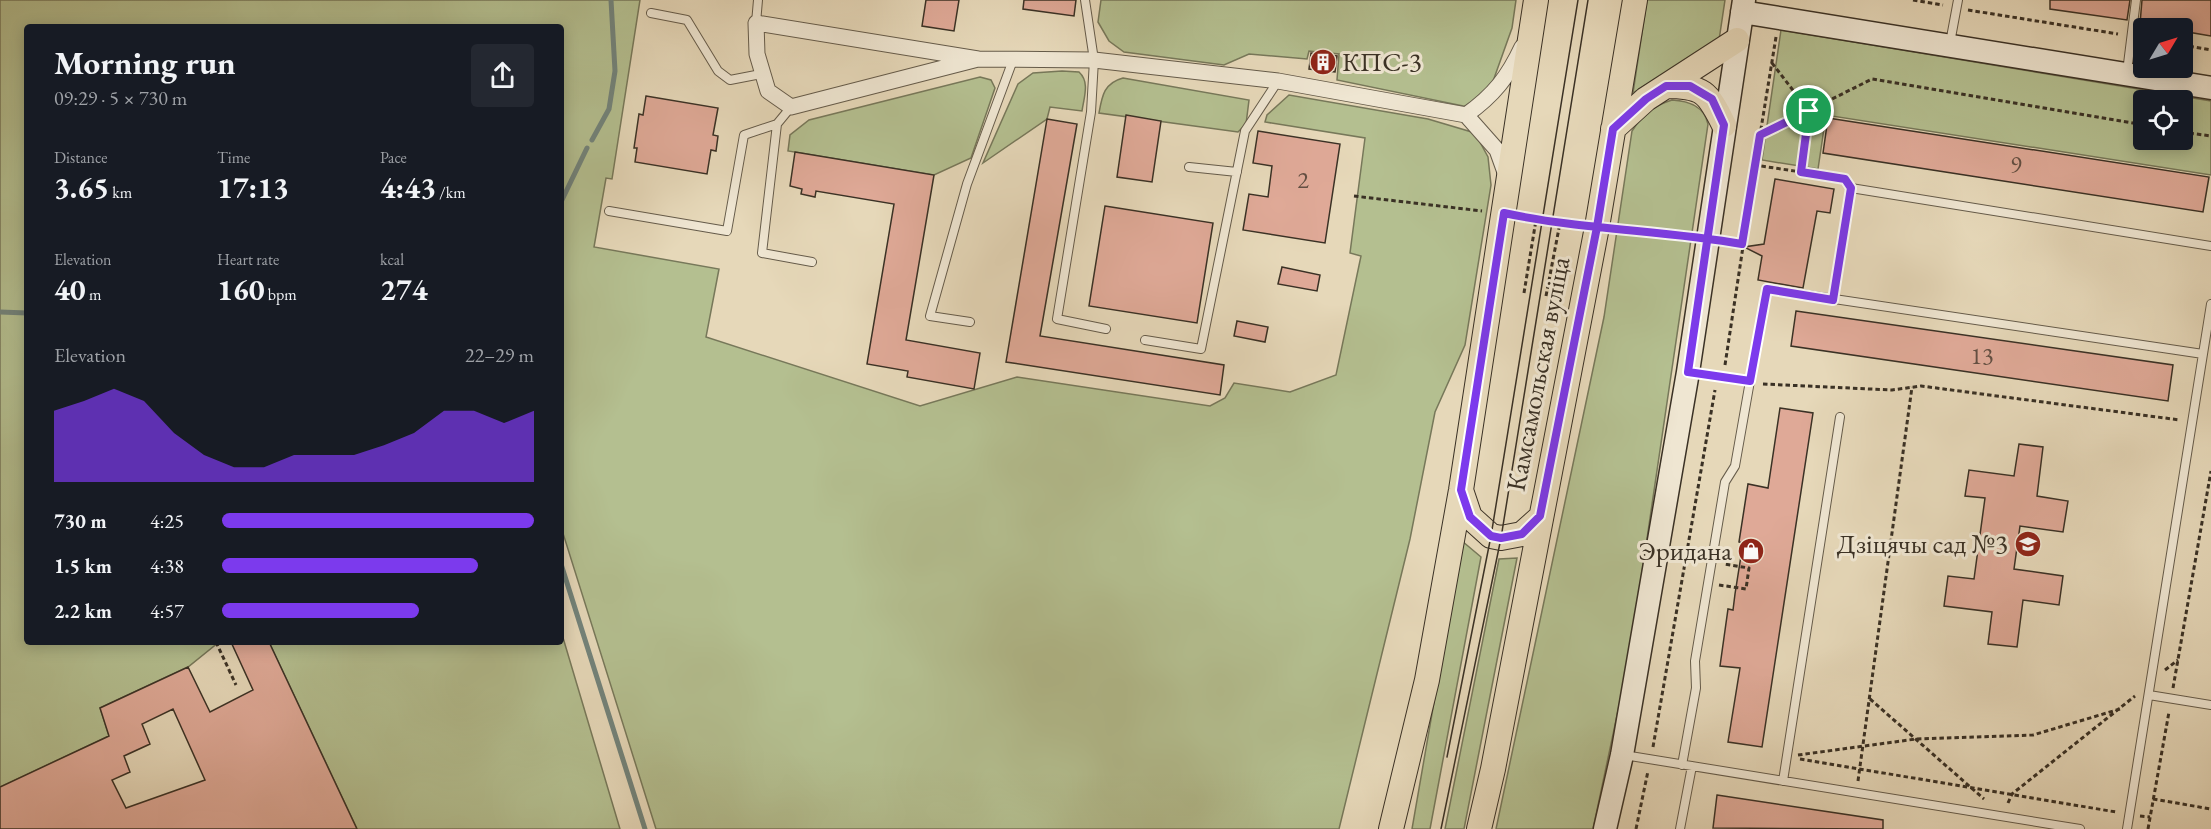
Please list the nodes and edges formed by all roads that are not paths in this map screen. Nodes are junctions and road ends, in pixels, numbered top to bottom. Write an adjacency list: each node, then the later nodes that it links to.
1 (758, 0): 9 (lane)
2 (1085, 0): 15 (lane)
3 (1536, 0): 10 (main road, Камсамольская вуліца)
4 (1635, 0): 25 (main road, Камсамольская вуліца)
5 (2136, 0): 16 (lane)
6 (1958, 4): 12 (lane)
7 (1743, 6): 11 (street); 12 (street)
8 (651, 13): 17 (lane)
9 (756, 22): 13 (street); 17 (street)
10 (1531, 30): 22 (street); 28 (main road, Камсамольская вуліца)
11 (1737, 40): 19 (main road); 24 (street)
12 (1950, 44): 16 (street)
13 (978, 59): 14 (street); 21 (street)
14 (1013, 60): 15 (street); 34 (lane)
15 (1094, 60): 18 (street); 35 (lane)
16 (2127, 73): 20 (street)
17 (761, 74): 21 (street)
18 (1278, 81): 22 (street); 27 (lane)
19 (1666, 86): 24 (main road); 25 (main road)
20 (2211, 88)
21 (791, 107): 23 (lane)
22 (1466, 115): 28 (street)
23 (777, 124): 29 (lane); 31 (lane)
24 (1724, 125): 38 (street)
25 (1613, 129): 42 (main road, Камсамольская вуліца)
26 (1189, 167): 27 (lane)
27 (1237, 172): 36 (lane)
28 (1508, 187): 41 (main road, Камсамольская вуліца)
29 (609, 212)
30 (2211, 246): 32 (lane)
31 (812, 262)
32 (1833, 300): 37 (lane); 39 (lane)
33 (2211, 304): 37 (lane)
34 (970, 322)
35 (1106, 329)
36 (1145, 340)
37 (2203, 354): 43 (lane)
38 (1688, 372): 39 (lane); 45 (street)
39 (1750, 381): 46 (lane)
40 (1840, 417): 48 (lane)
41 (1461, 490): 42 (main road); 49 (main road, Камсамольская вуліца)
42 (1540, 516): 50 (main road, Камсамольская вуліца)
43 (2148, 695): 44 (lane); 54 (lane)
44 (2211, 705)
45 (1622, 755): 46 (lane); 51 (street)
46 (1682, 765): 47 (lane)
47 (1692, 766): 48 (lane); 52 (lane)
48 (1783, 781): 53 (lane)
49 (1391, 829)
50 (1479, 829)
51 (1605, 829)
52 (1680, 829)
53 (2080, 829)
54 (2127, 829)

